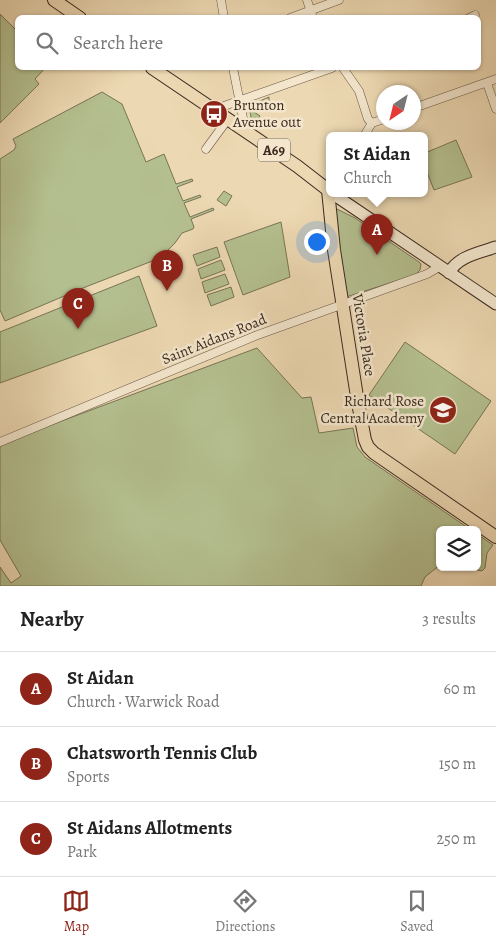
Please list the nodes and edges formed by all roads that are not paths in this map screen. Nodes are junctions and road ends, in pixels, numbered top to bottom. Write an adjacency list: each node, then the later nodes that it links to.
1 (54, 0): 6 (main road)
2 (221, 0): 7 (street)
3 (307, 0): 5 (street)
4 (339, 0): 5 (street)
5 (312, 14)
6 (76, 15)
7 (224, 15)
8 (155, 70): 17 (main road, A69)
9 (233, 70): 14 (street)
10 (326, 70): 14 (street)
11 (344, 70): 19 (street)
12 (496, 79): 13 (street)
13 (487, 83): 15 (street); 16 (street)
14 (239, 101): 17 (street); 20 (street)
15 (421, 106)
16 (496, 110)
17 (224, 116): 20 (main road, A69); 22 (street)
18 (376, 122): 19 (street)
19 (372, 123): 21 (street)
20 (242, 128): 23 (main road, A69)
21 (366, 132)
22 (206, 149)
23 (326, 188)
24 (331, 197): 29 (main road, Victoria Place)
25 (339, 197): 27 (street)
26 (496, 247): 27 (street)
27 (444, 270): 28 (street); 29 (street, Saint Aidans Road)
28 (496, 304)
29 (342, 305): 30 (street, Saint Aidans Road); 31 (main road, Victoria Place)
30 (0, 442)
31 (496, 537)

